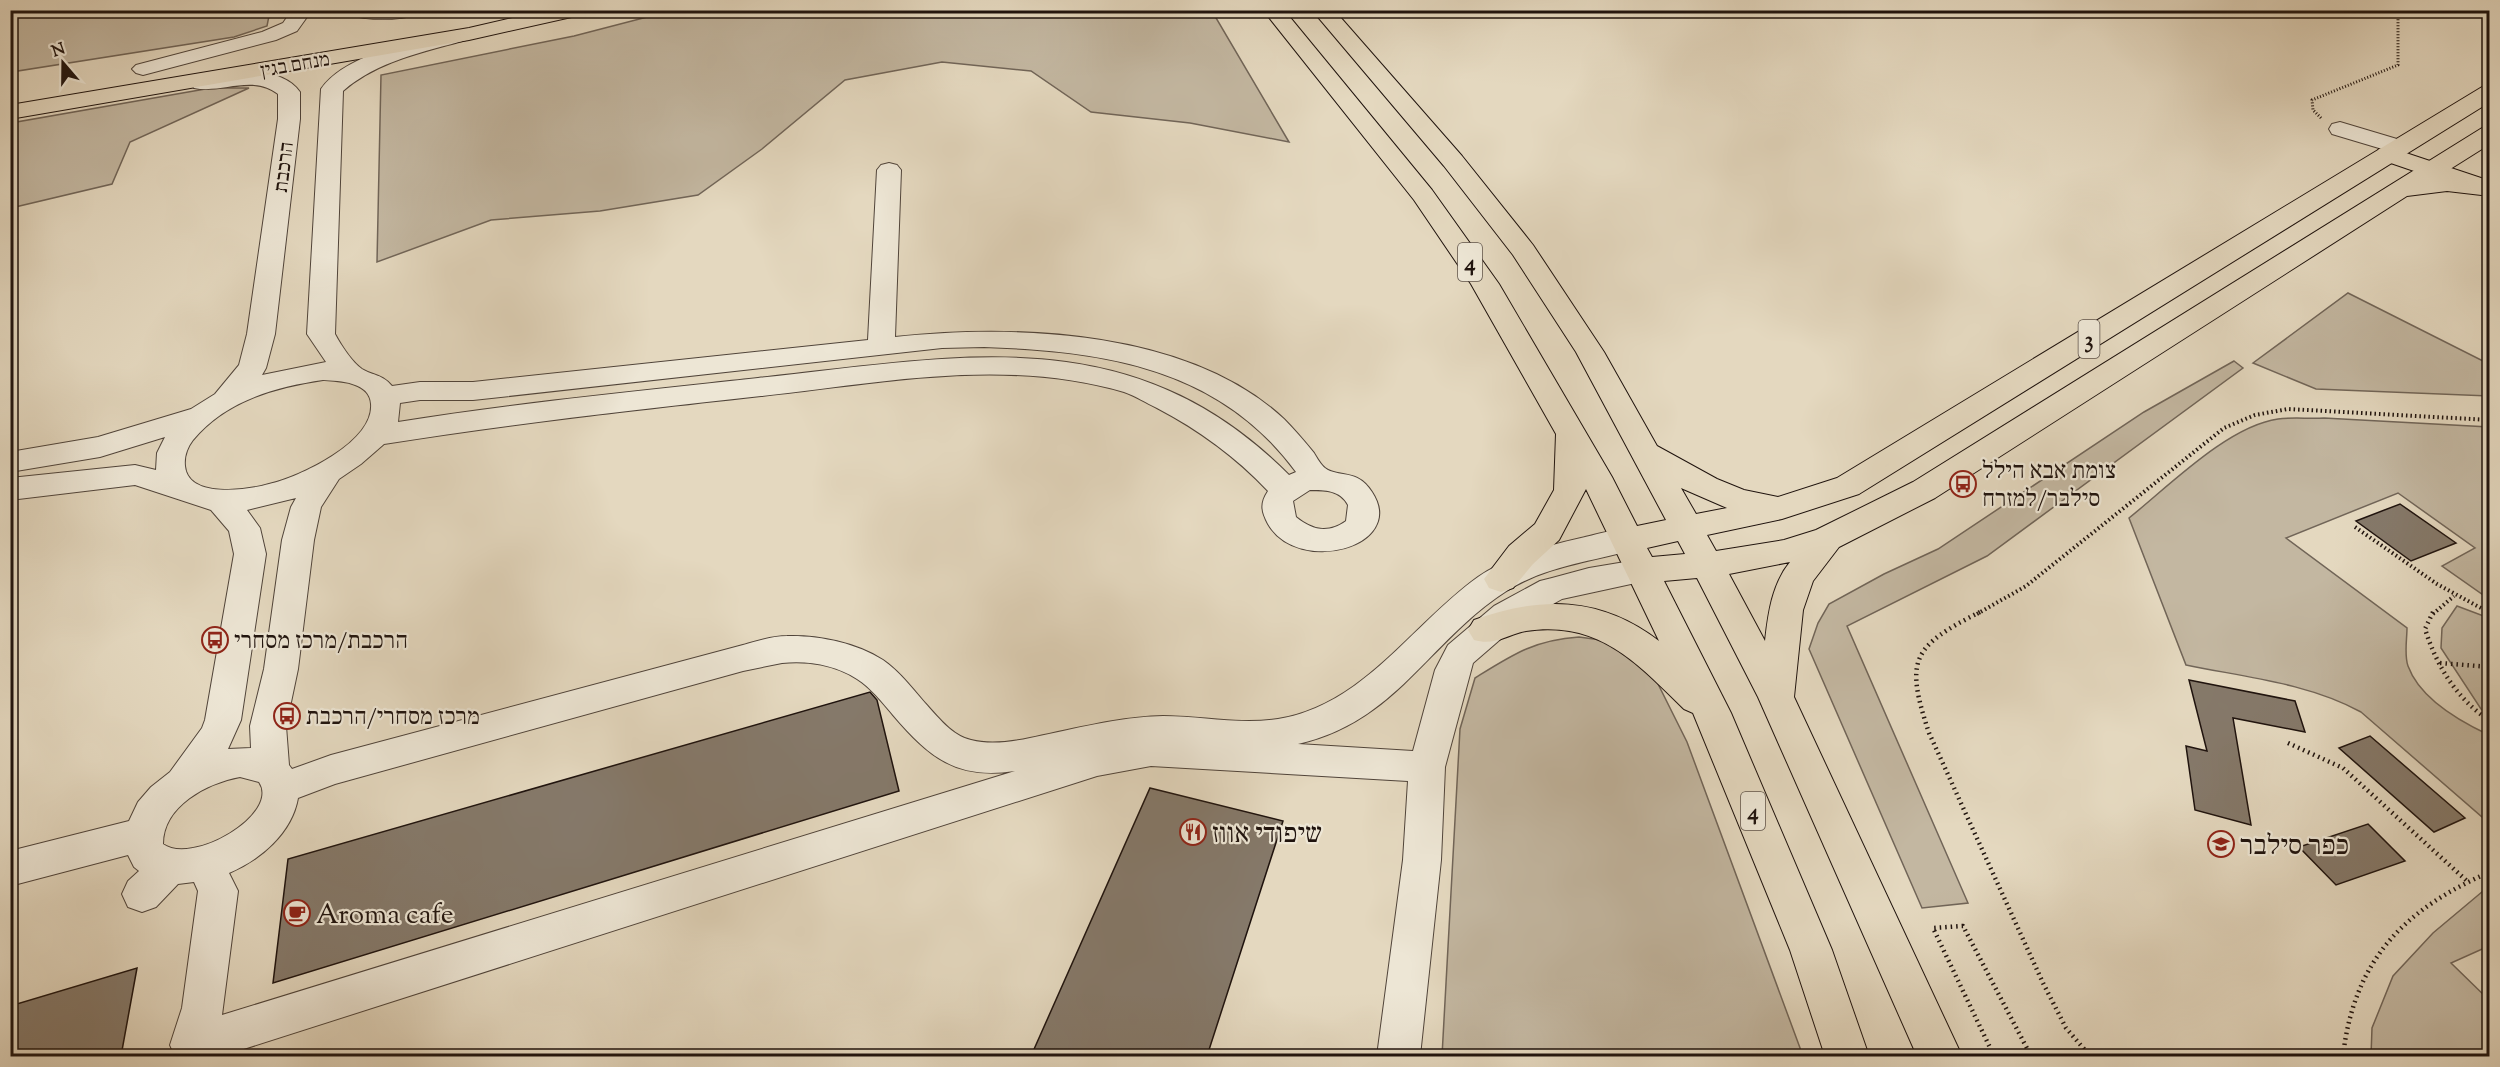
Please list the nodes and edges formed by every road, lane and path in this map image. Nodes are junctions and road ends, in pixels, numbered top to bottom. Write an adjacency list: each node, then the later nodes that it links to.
1 (302, 10): 10 (street)
2 (352, 10): 3 (street)
3 (414, 10)
4 (484, 10): 10 (main road, מנחם בגין)
5 (578, 10): 9 (main road, מנחם בגין)
6 (1273, 10): 29 (main road, 4)
7 (1322, 10): 30 (main road, 4)
8 (2398, 10): 15 (path)
9 (469, 33): 13 (main road, מנחם בגין); 23 (street, הרכבת)
10 (143, 69): 11 (main road, מנחם בגין)
11 (10, 92)
12 (2490, 92): 17 (main road, 3)
13 (123, 93): 14 (main road, מנחם בגין); 25 (street, הרכבת)
14 (10, 112)
15 (2340, 129): 17 (street)
16 (2481, 138): 18 (main road, 3); 20 (main road)
17 (2394, 150): 18 (main road); 38 (main road, 3)
18 (2436, 167): 20 (main road); 21 (main road, 3)
19 (889, 170): 22 (street)
20 (2489, 185): 21 (main road)
21 (2393, 194): 41 (main road, 3)
22 (881, 346): 24 (street); 33 (street)
23 (351, 373): 24 (street); 25 (street)
24 (385, 396): 28 (street)
25 (225, 399): 26 (street)
26 (199, 417): 31 (street); 34 (street)
27 (2490, 420): 70 (path)
28 (376, 435): 32 (street); 36 (street)
29 (1571, 435): 42 (main road, 4); 44 (main road)
30 (1645, 453): 38 (main road); 40 (main road, 4)
31 (10, 462)
32 (326, 475): 37 (street); 57 (street)
33 (1317, 479): 36 (street); 36 (street)
34 (181, 488): 35 (street); 37 (street)
35 (10, 489)
36 (1286, 491)
37 (220, 500): 58 (street)
38 (1782, 508): 40 (main road, 3)
39 (2355, 527): 45 (path)
40 (1688, 529): 42 (main road, 3); 43 (main road, 4)
41 (1828, 538): 43 (main road, 3); 51 (main road)
42 (1635, 556): 43 (main road, 3); 44 (street); 48 (street); 53 (main road, 4)
43 (1707, 564): 51 (main road, 4)
44 (1501, 579): 47 (street)
45 (2454, 596): 46 (path); 49 (path)
46 (2490, 613)
47 (1452, 617): 52 (street); 57 (street)
48 (1486, 630): 52 (street); 53 (main road)
49 (2439, 663): 50 (path); 54 (path)
50 (2490, 667)
51 (1776, 697): 67 (main road, 4)
52 (1444, 705): 56 (street)
53 (1712, 713): 66 (main road, 4)
54 (2490, 721)
55 (2288, 743): 63 (path)
56 (1427, 767): 60 (street); 65 (street)
57 (277, 778): 58 (street); 60 (street)
58 (180, 784): 59 (street)
59 (143, 834): 60 (street); 61 (street)
60 (187, 865): 64 (street)
61 (10, 869)
62 (2490, 872): 63 (path)
63 (2467, 881): 71 (path)
64 (142, 894)
65 (1399, 1056)
66 (1847, 1056)
67 (1940, 1056)
68 (1994, 1056): 69 (path)
69 (2031, 1056)
70 (2090, 1056)
71 (2343, 1056)

